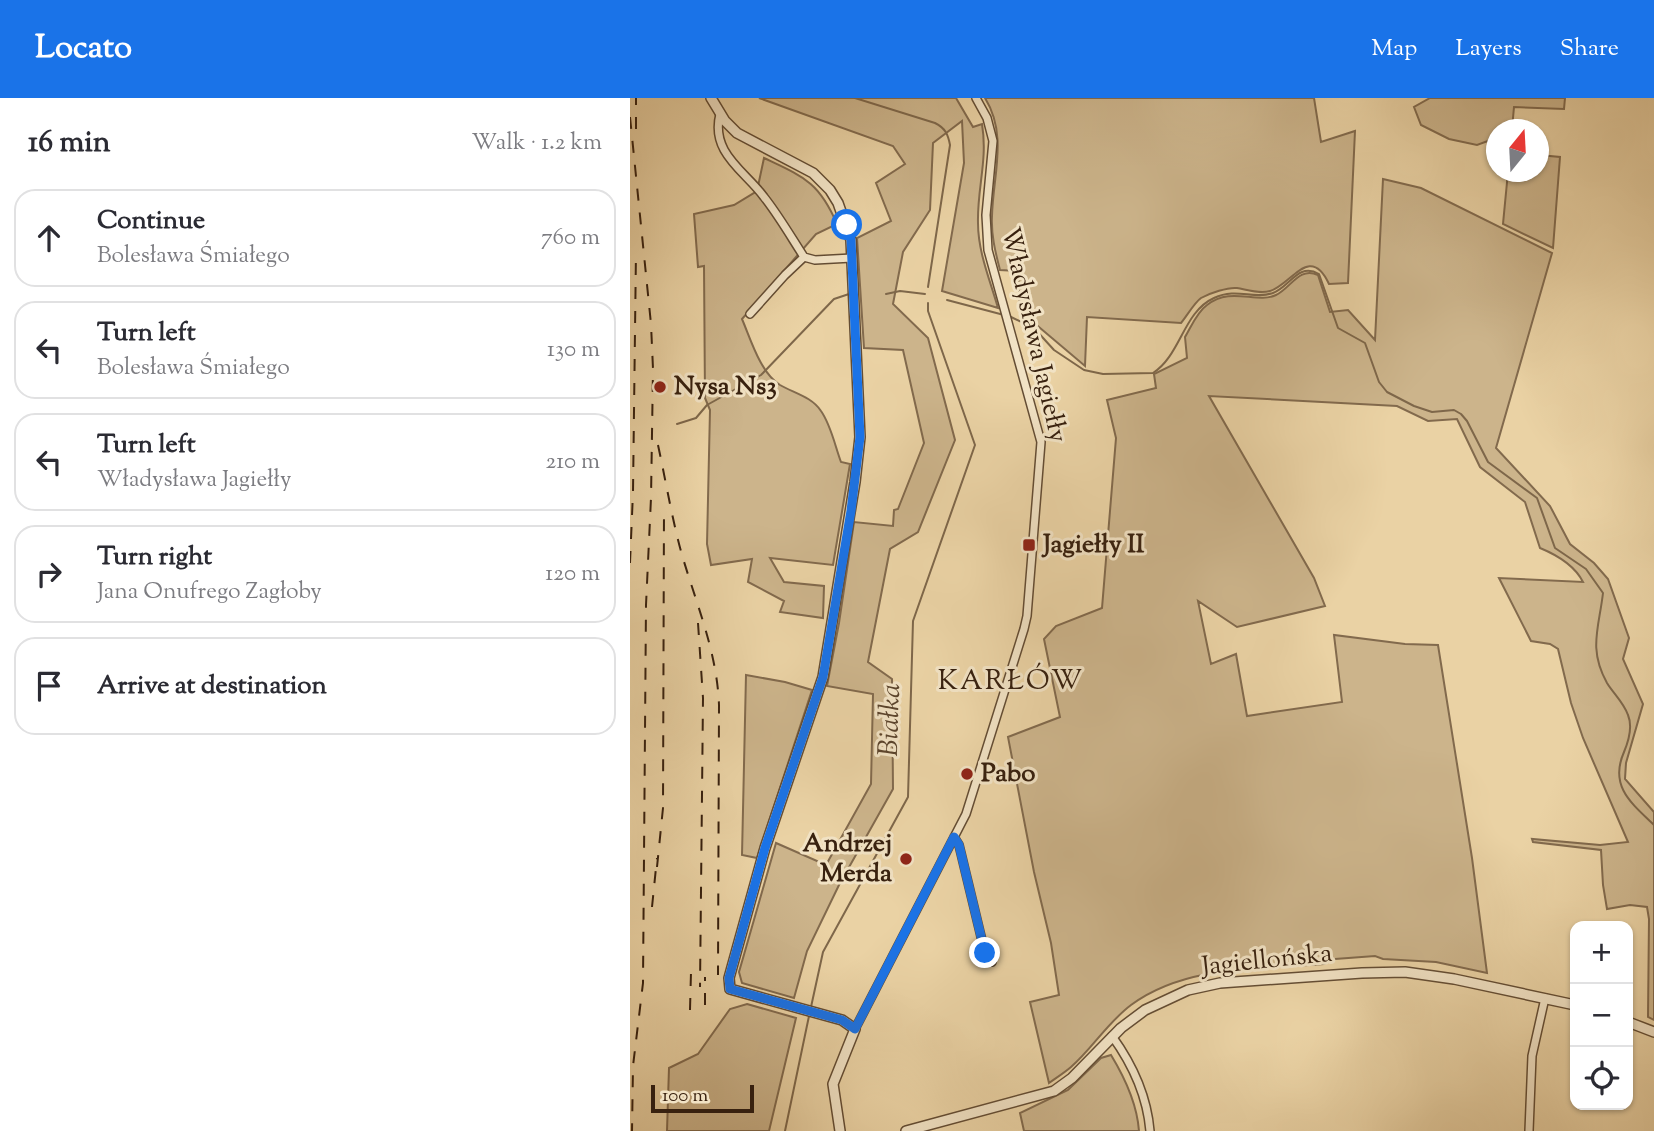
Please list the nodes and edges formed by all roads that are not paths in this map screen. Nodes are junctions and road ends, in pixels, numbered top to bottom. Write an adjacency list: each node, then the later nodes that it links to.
1 (711, 98): 3 (street)
2 (976, 98): 7 (street, Władysława Jagiełły)
3 (720, 114): 4 (street); 5 (street)
4 (804, 257): 5 (street); 6 (street)
5 (852, 258): 12 (street)
6 (750, 314)
7 (954, 837): 8 (street); 12 (street, Władysława Jagiełły)
8 (992, 962)
9 (1545, 998): 10 (street, Jagiellońska); 14 (street, Jagiellońska); 18 (street)
10 (1570, 1004)
11 (1633, 1024): 13 (street)
12 (855, 1029): 15 (street, Władysława Jagiełły)
13 (1654, 1032)
14 (1112, 1036): 16 (street, Jagiellońska); 17 (street)
15 (840, 1131)
16 (906, 1131)
17 (1150, 1131)
18 (1529, 1131)

